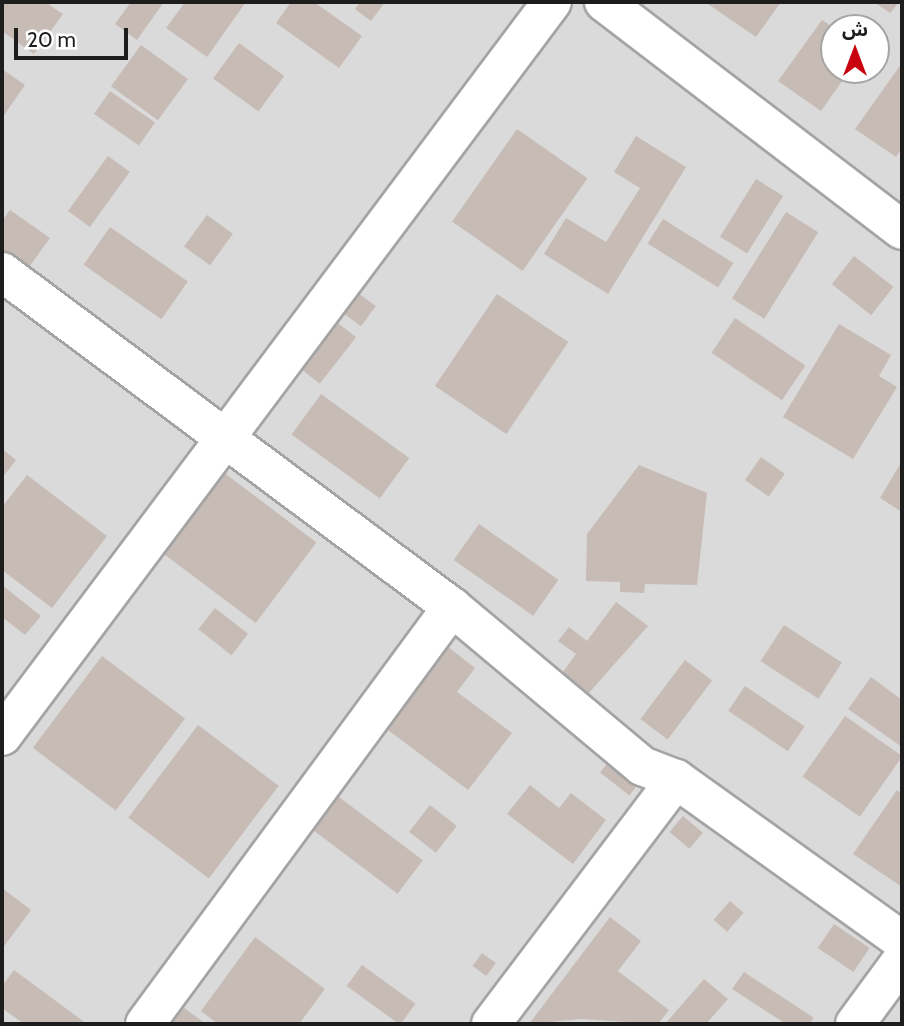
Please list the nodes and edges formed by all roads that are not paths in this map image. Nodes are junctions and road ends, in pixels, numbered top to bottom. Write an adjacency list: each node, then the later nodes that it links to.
1 (552, 2): 5 (street)
2 (615, 5): 3 (street)
3 (902, 230)
4 (2, 272): 5 (street)
5 (222, 435): 6 (street); 7 (street)
6 (453, 607): 8 (street); 11 (street)
7 (2, 736)
8 (676, 779): 9 (street); 12 (street)
9 (902, 941)
10 (902, 960): 13 (street)
11 (145, 1024)
12 (491, 1024)
13 (855, 1024)

